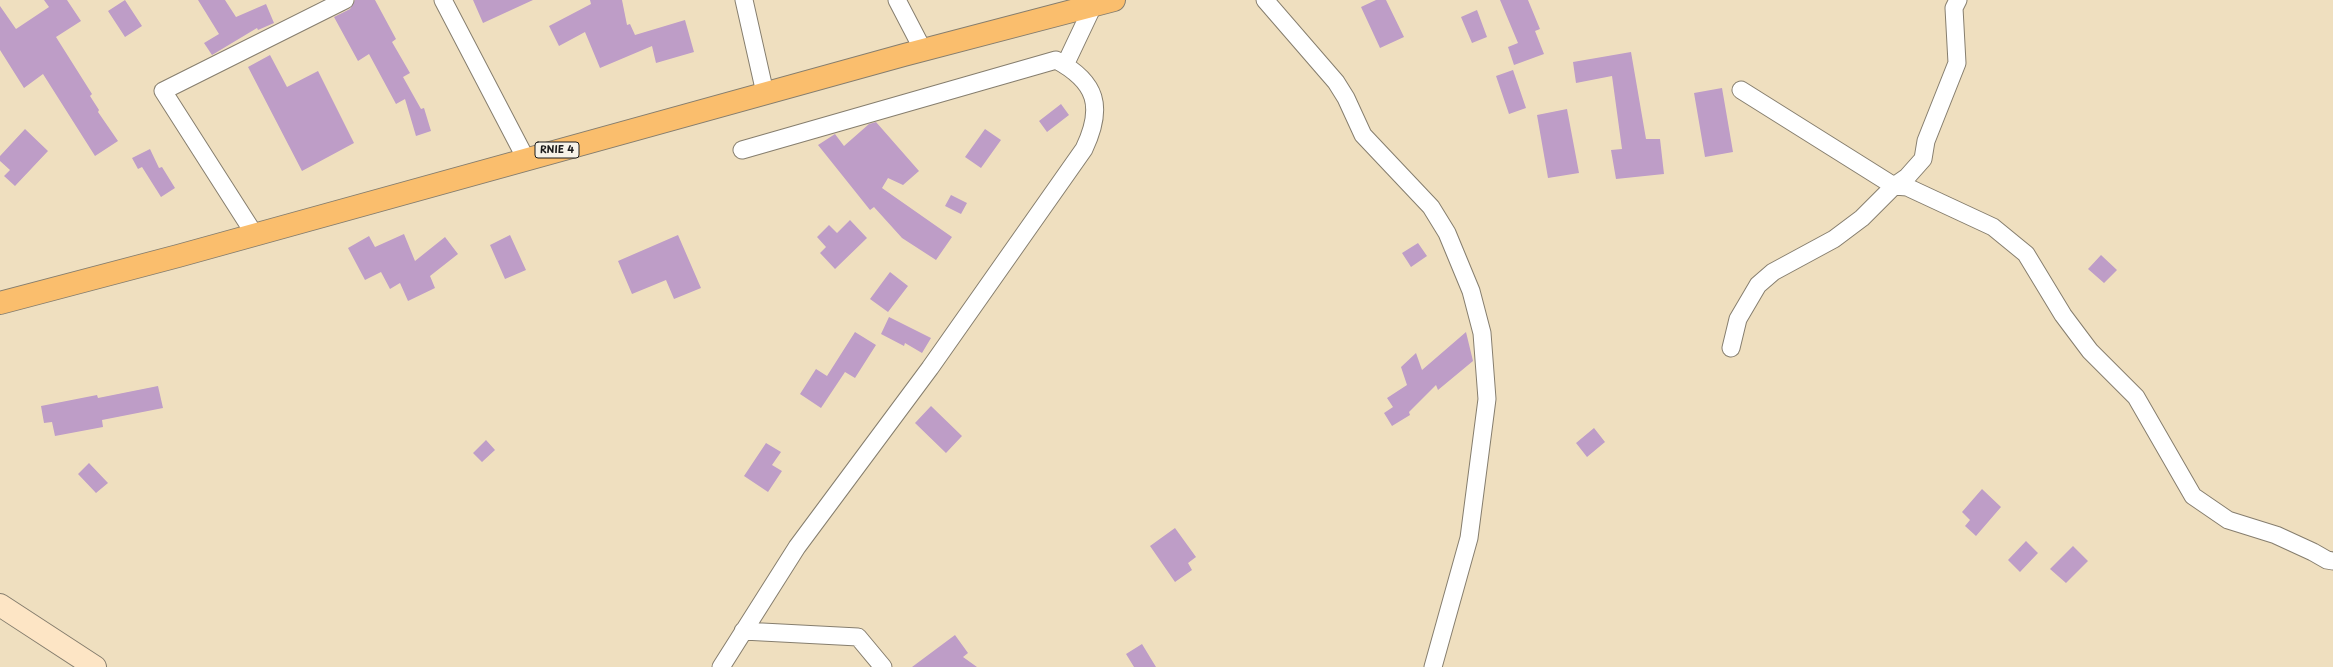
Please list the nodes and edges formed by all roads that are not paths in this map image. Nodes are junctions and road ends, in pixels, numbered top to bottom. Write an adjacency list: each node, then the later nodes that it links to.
1 (345, 0): 16 (street)
2 (443, 0): 14 (street)
3 (744, 0): 12 (street)
4 (897, 0): 9 (street)
5 (1114, 0): 8 (main road, RNIE 4)
6 (1265, 0): 25 (street)
7 (1958, 0): 15 (street)
8 (1093, 6): 9 (main road, RNIE 4); 10 (street)
9 (923, 50): 12 (main road, RNIE 4)
10 (1065, 65): 13 (street); 21 (street)
11 (1741, 90): 15 (street)
12 (765, 93): 14 (main road, RNIE 4)
13 (742, 150)
14 (526, 159): 16 (main road, RNIE 4)
15 (1894, 186): 18 (street); 19 (street)
16 (254, 235): 17 (main road, RNIE 4)
17 (0, 303)
18 (1731, 348)
19 (2333, 561)
20 (0, 605): 22 (main road)
21 (743, 631): 23 (street); 24 (street)
22 (95, 667)
23 (721, 667)
24 (883, 667)
25 (1433, 667)

